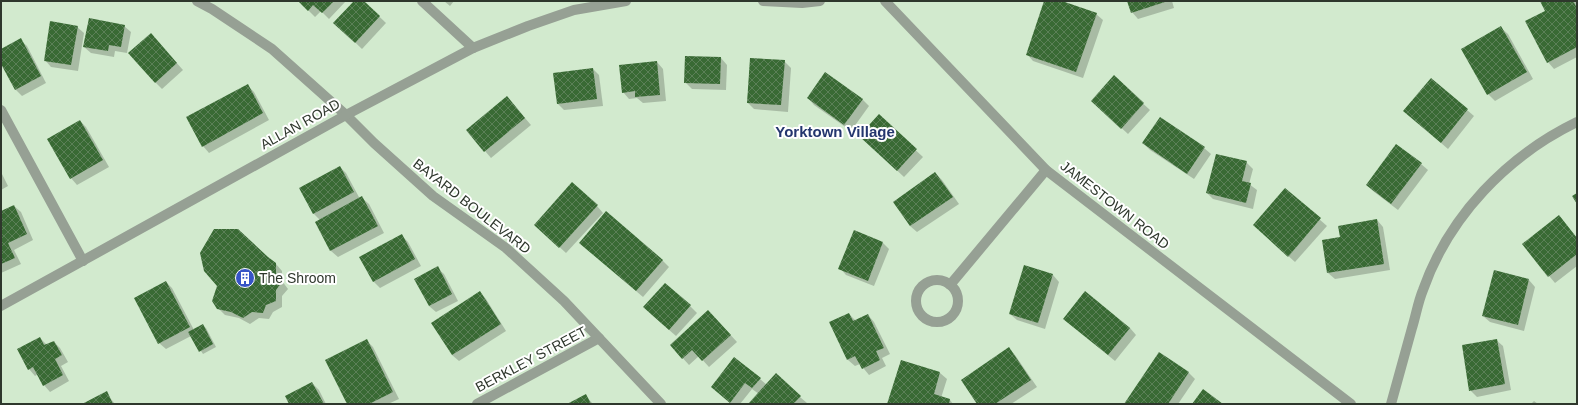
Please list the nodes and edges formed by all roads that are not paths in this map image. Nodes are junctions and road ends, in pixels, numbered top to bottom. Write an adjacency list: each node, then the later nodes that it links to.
1 (197, 1): 9 (street, BAYARD BOULEVARD)
2 (422, 1): 7 (street)
3 (626, 1): 7 (street, ALLAN ROAD)
4 (763, 1): 5 (street)
5 (820, 1)
6 (885, 1): 11 (street, JAMESTOWN ROAD)
7 (473, 48): 9 (street, ALLAN ROAD)
8 (1, 110): 12 (street)
9 (346, 115): 12 (street, ALLAN ROAD); 15 (street, BAYARD BOULEVARD)
10 (1577, 122): 19 (street)
11 (1046, 170): 13 (street); 18 (street, JAMESTOWN ROAD)
12 (83, 261): 14 (street, ALLAN ROAD)
13 (950, 284): 13 (street)
14 (1, 306)
15 (599, 338): 16 (street, BERKLEY STREET); 17 (street, BAYARD BOULEVARD)
16 (477, 404)
17 (661, 404)
18 (1351, 404)
19 (1391, 404)

